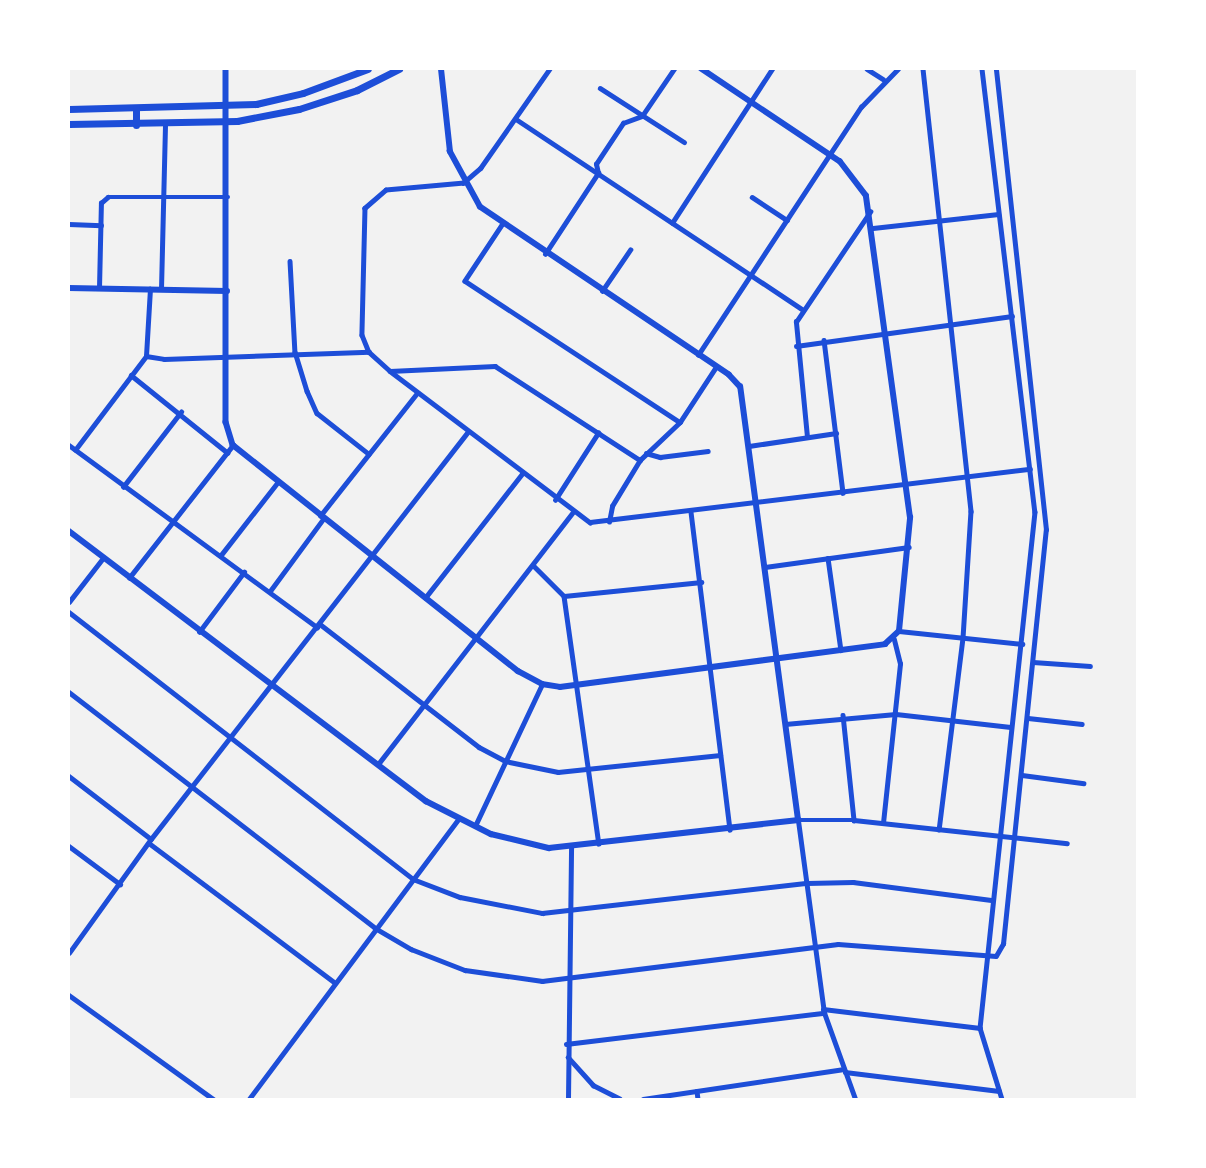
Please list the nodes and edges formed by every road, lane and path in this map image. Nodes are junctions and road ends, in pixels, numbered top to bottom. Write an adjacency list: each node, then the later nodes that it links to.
1 (226, 69): 19 (street)
2 (368, 69): 19 (main road)
3 (399, 69): 24 (main road)
4 (441, 69): 31 (street)
5 (550, 69): 23 (street)
6 (674, 69): 22 (street)
7 (701, 69): 18 (street)
8 (772, 69): 18 (street)
9 (867, 69): 15 (street)
10 (878, 69): 15 (street)
11 (898, 69): 16 (street)
12 (923, 69): 38 (street)
13 (982, 69): 36 (street)
14 (996, 69): 123 (street)
15 (875, 74): 16 (street)
16 (883, 79): 29 (street)
17 (600, 88): 22 (street)
18 (751, 102): 29 (street); 39 (street)
19 (228, 106): 20 (main road); 24 (street)
20 (136, 108): 21 (main road); 26 (main road)
21 (69, 109)
22 (642, 116): 28 (street); 30 (street)
23 (516, 119): 30 (street); 31 (street)
24 (228, 122): 27 (main road); 33 (street)
25 (69, 124): 26 (main road)
26 (136, 124): 27 (main road)
27 (165, 125): 34 (street)
28 (684, 142)
29 (830, 155): 35 (street); 37 (street)
30 (598, 173): 39 (street); 45 (street)
31 (464, 183): 42 (street); 61 (street)
32 (752, 196): 37 (street)
33 (228, 197): 34 (street); 52 (street)
34 (164, 198): 41 (street); 51 (street)
35 (871, 211): 43 (street); 54 (street)
36 (998, 214): 38 (street); 55 (street)
37 (787, 220): 47 (street)
38 (940, 220): 43 (street); 56 (street)
39 (672, 223): 47 (street)
40 (69, 224): 41 (street)
41 (101, 225): 49 (street)
42 (502, 225): 45 (street); 70 (street)
43 (873, 228): 57 (street)
44 (630, 250): 53 (street)
45 (545, 254): 53 (street)
46 (290, 261): 60 (street)
47 (752, 276): 54 (street); 62 (street)
48 (69, 288): 49 (street)
49 (99, 288): 50 (street)
50 (150, 288): 51 (street); 63 (street)
51 (161, 289): 52 (street)
52 (227, 291): 64 (street)
53 (602, 291): 62 (street)
54 (802, 309): 59 (street)
55 (1012, 316): 56 (street); 84 (street)
56 (952, 324): 57 (street); 86 (street)
57 (884, 332): 58 (street); 88 (street)
58 (824, 340): 59 (street); 73 (street)
59 (796, 346): 74 (street)
60 (295, 352): 61 (street); 64 (street); 82 (street)
61 (369, 352): 66 (street)
62 (698, 354): 65 (street)
63 (146, 356): 64 (street); 67 (street)
64 (227, 356): 76 (street)
65 (716, 366): 70 (street); 77 (street)
66 (390, 372): 68 (street); 72 (street)
67 (131, 375): 69 (street); 78 (street)
68 (417, 393): 71 (street); 82 (street)
69 (181, 412): 80 (street); 89 (street)
70 (680, 422): 81 (street)
71 (467, 433): 85 (street); 101 (street)
72 (598, 433): 83 (street); 91 (street)
73 (836, 433): 74 (street); 90 (street)
74 (807, 437): 77 (street)
75 (69, 445): 78 (street)
76 (233, 445): 80 (street); 87 (street)
77 (748, 446): 92 (street)
78 (75, 450): 89 (street)
79 (708, 451): 81 (street)
80 (228, 453): 96 (street)
81 (646, 453): 83 (street)
82 (369, 454): 95 (street)
83 (640, 460): 97 (street)
84 (1030, 469): 86 (street); 120 (street)
85 (522, 474): 91 (street); 111 (street)
86 (969, 477): 88 (street); 118 (street)
87 (277, 483): 95 (street); 100 (street)
88 (906, 485): 90 (street); 99 (street)
89 (123, 487): 96 (street)
90 (843, 493): 92 (street)
91 (554, 500): 94 (street)
92 (756, 504): 93 (street); 105 (street)
93 (691, 512): 97 (street); 108 (street)
94 (572, 514): 97 (street); 104 (street)
95 (322, 518): 101 (street); 109 (street)
96 (174, 520): 100 (street); 107 (street)
97 (609, 522)
98 (69, 531): 102 (street)
99 (909, 547): 103 (street); 115 (street)
100 (222, 555): 106 (street)
101 (371, 557): 111 (street); 114 (street)
102 (103, 558): 107 (street); 112 (street)
103 (828, 558): 105 (street); 121 (street)
104 (534, 566): 110 (street); 117 (street)
105 (765, 567): 122 (street)
106 (244, 572): 109 (street); 116 (street)
107 (129, 578): 116 (street)
108 (701, 582): 110 (street); 125 (street)
109 (270, 591): 114 (street)
110 (564, 596): 128 (street)
111 (425, 598): 117 (street)
112 (69, 602)
113 (69, 612): 138 (street)
114 (319, 626): 127 (street); 130 (street)
115 (899, 631): 118 (street); 119 (street)
116 (199, 632): 127 (street)
117 (476, 638): 126 (street); 130 (street)
118 (963, 638): 120 (street); 134 (street)
119 (894, 640): 121 (street); 131 (street)
120 (1022, 644): 137 (street)
121 (841, 650): 122 (street)
122 (777, 659): 125 (street); 135 (street)
123 (1033, 662): 124 (street); 133 (street)
124 (1090, 666)
125 (711, 668): 128 (street); 139 (street)
126 (542, 684): 128 (street); 140 (street)
127 (272, 685): 138 (street); 141 (street)
128 (577, 686): 142 (street)
129 (69, 692): 146 (street)
130 (425, 706): 140 (street); 141 (street)
131 (896, 714): 132 (street); 134 (street); 150 (street)
132 (843, 715): 135 (street); 149 (street)
133 (1028, 718): 136 (street); 143 (street)
134 (953, 721): 137 (street); 153 (street)
135 (785, 724): 148 (street)
136 (1082, 724)
137 (1010, 727): 154 (street)
138 (230, 737): 146 (street); 161 (street)
139 (720, 755): 142 (street); 152 (street)
140 (506, 761): 142 (street); 151 (street)
141 (379, 763): 147 (street)
142 (589, 771): 158 (street)
143 (1022, 775): 145 (street); 155 (street)
144 (69, 776): 156 (street)
145 (1083, 783)
146 (192, 787): 156 (street); 166 (street)
147 (458, 820): 151 (street); 161 (street)
148 (798, 820): 149 (street); 152 (street); 162 (street)
149 (854, 820): 150 (street)
150 (882, 823): 153 (street)
151 (475, 826): 160 (street)
152 (730, 830): 158 (street)
153 (939, 830): 154 (street)
154 (999, 837): 155 (street); 164 (street)
155 (1012, 839): 157 (street); 169 (street)
156 (150, 841): 163 (street); 171 (street)
157 (1067, 843)
158 (599, 844): 160 (street)
159 (69, 846): 163 (street)
160 (571, 847): 165 (street)
161 (413, 879): 165 (street); 166 (street)
162 (807, 882): 164 (street); 165 (street); 167 (street)
163 (120, 884): 168 (street)
164 (991, 900): 169 (street)
165 (568, 910): 170 (street)
166 (375, 928): 170 (street); 171 (street)
167 (815, 945): 169 (street); 170 (street); 173 (street)
168 (69, 954)
169 (986, 958): 174 (street)
170 (568, 977): 175 (street)
171 (334, 982): 181 (street)
172 (69, 996): 180 (street)
173 (824, 1011): 174 (street); 175 (street); 177 (street)
174 (980, 1028): 179 (street)
175 (566, 1044): 176 (street)
176 (567, 1056): 182 (street); 183 (street)
177 (844, 1070): 178 (street); 179 (street); 186 (street)
178 (697, 1091): 184 (street); 185 (street)
179 (999, 1092): 187 (street)
180 (213, 1099)
181 (249, 1099)
182 (568, 1099)
183 (620, 1099)
184 (643, 1099)
185 (698, 1099)
186 (855, 1099)
187 (1002, 1099)

